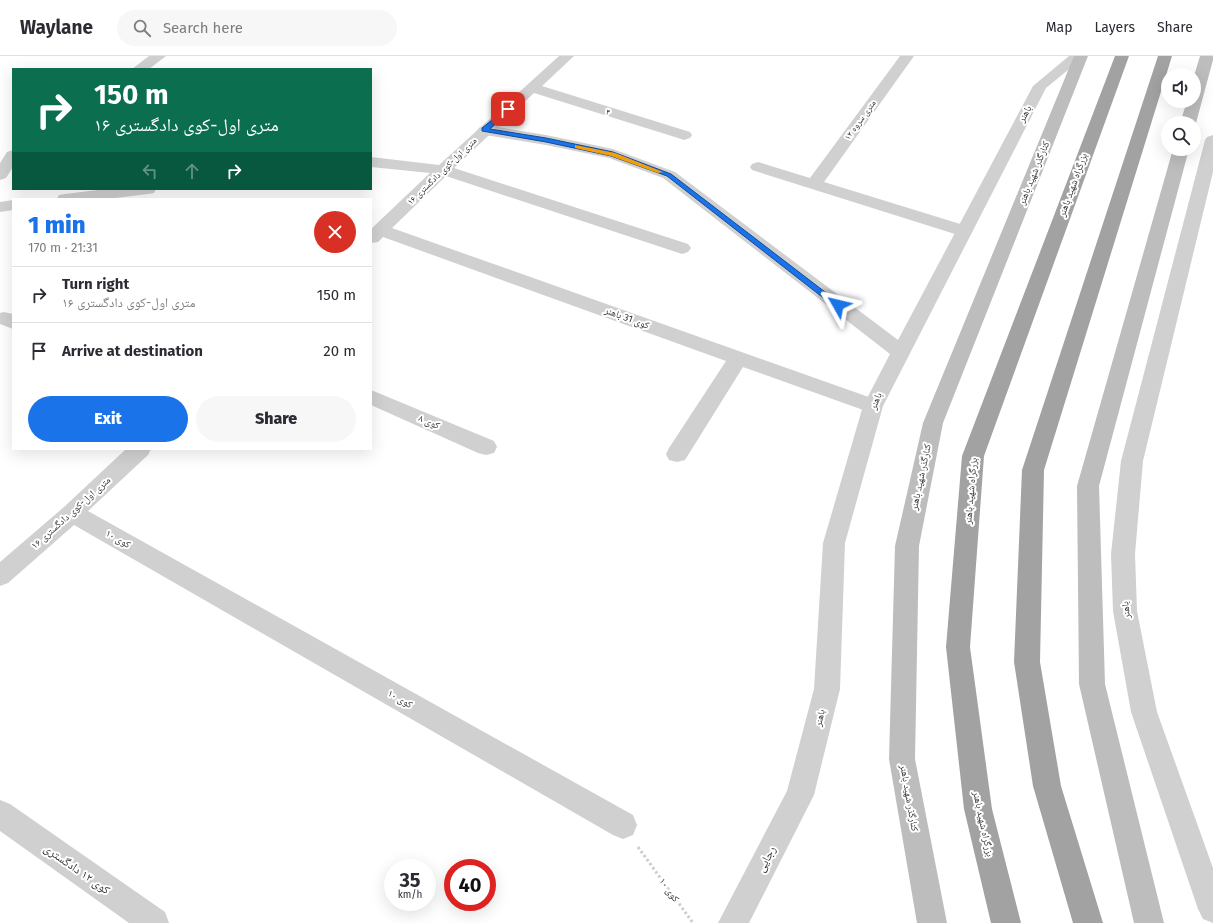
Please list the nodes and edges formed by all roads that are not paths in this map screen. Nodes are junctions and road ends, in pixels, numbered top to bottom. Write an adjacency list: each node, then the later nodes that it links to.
1 (159, 56): 9 (street)
2 (567, 56): 10 (street, ۱۶ متری اول-کوی دادگستری)
3 (907, 56): 21 (street, ۱۲ متری سروه)
4 (1078, 56): 26 (street, باهنر)
5 (1081, 56): 44 (main road, کنارگذر شهید باهنر)
6 (1165, 56): 46 (highway)
7 (1206, 56): 11 (main road)
8 (1118, 60): 45 (highway, بزرگراه شهید باهنر)
9 (141, 68)
10 (532, 88): 12 (street, ۱۶ متری اول-کوی دادگستری); 13 (street, ۴)
11 (1190, 116)
12 (484, 130): 19 (street, ۱۶ متری اول-کوی دادگستری); 29 (street)
13 (684, 135)
14 (1213, 140): 41 (street, باهنر)
15 (1179, 156): 47 (main road)
16 (12, 157): 20 (street)
17 (372, 162): 19 (street)
18 (758, 167): 21 (street)
19 (443, 170): 27 (street, ۱۶ متری اول-کوی دادگستری); 28 (street)
20 (0, 175)
21 (813, 185): 26 (street)
22 (140, 190): 23 (street)
23 (73, 198)
24 (12, 205): 25 (street)
25 (0, 207)
26 (964, 231): 29 (street, باهنر)
27 (376, 234): 30 (street, کوی 31 باهنر)
28 (682, 248)
29 (901, 352): 32 (street, باهنر)
30 (739, 358): 32 (street, کوی 31 باهنر); 35 (street)
31 (372, 397): 33 (street, کوی ۸)
32 (874, 406): 38 (street, باهنر)
33 (486, 447)
34 (139, 450): 36 (street, ۱۶ متری اول-کوی دادگستری)
35 (676, 454)
36 (72, 513): 37 (street, ۱۶ متری اول-کوی دادگستری); 40 (street, کوی ۱۰)
37 (0, 576)
38 (800, 795): 43 (street, رجایی)
39 (0, 814): 42 (street, کوی ۱۲ دادگستری)
40 (623, 825)
41 (1213, 910)
42 (152, 923)
43 (733, 923)
44 (932, 923)
45 (1006, 923)
46 (1088, 923)
47 (1149, 923)

